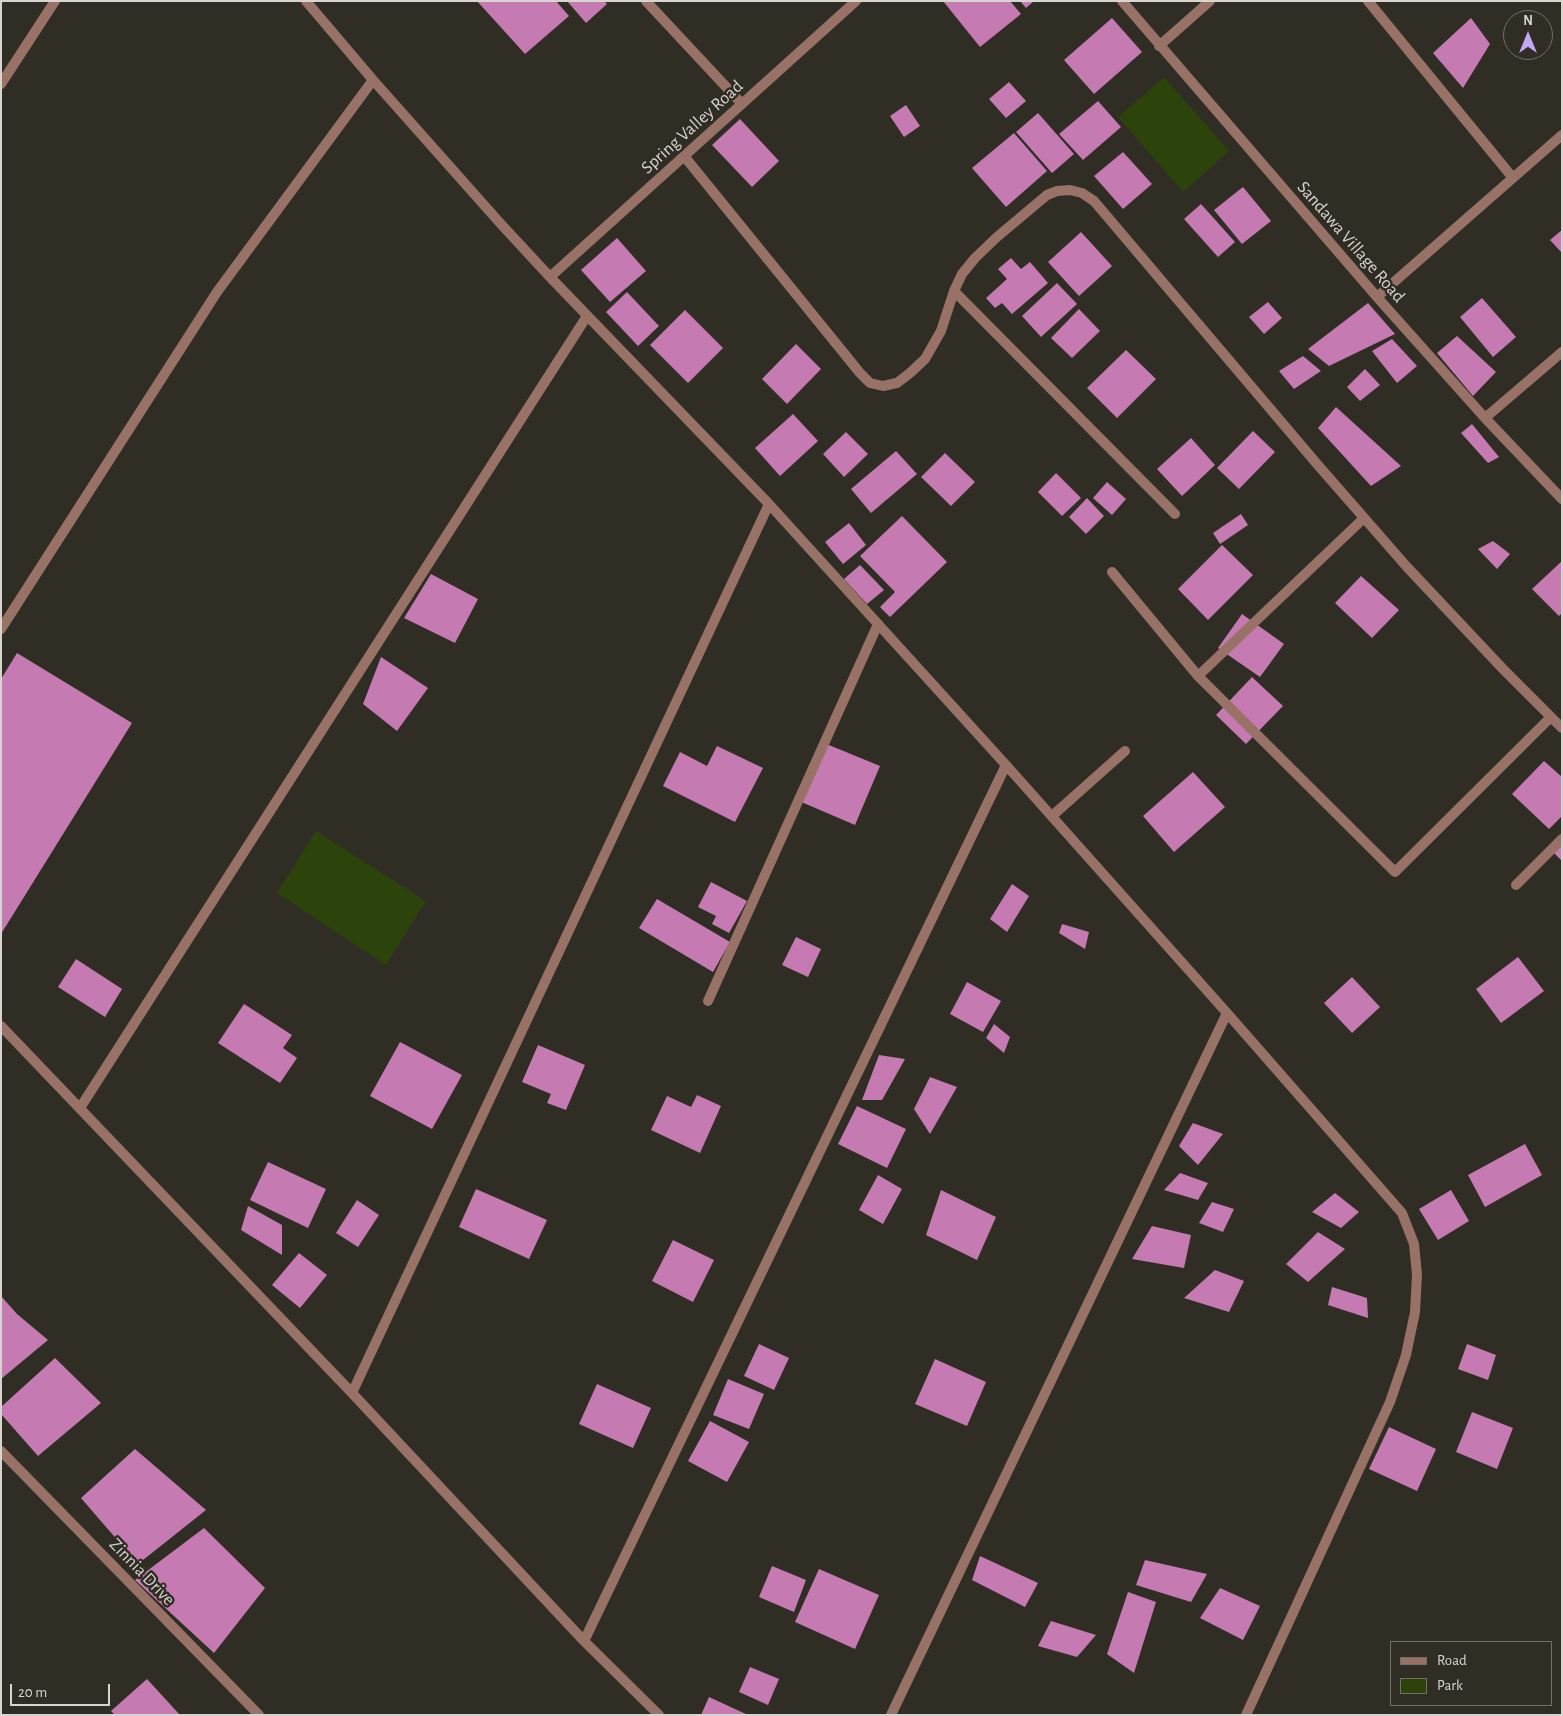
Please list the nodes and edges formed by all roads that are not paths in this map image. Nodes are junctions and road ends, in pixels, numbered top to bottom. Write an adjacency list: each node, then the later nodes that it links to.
1 (55, 1): 10 (street)
2 (306, 1): 9 (street)
3 (646, 1): 11 (street)
4 (856, 1): 11 (street, Spring Valley Road)
5 (1122, 1): 8 (street, Sandawa Village Road)
6 (1210, 1): 8 (street)
7 (1368, 1): 14 (street)
8 (1159, 46): 17 (street, Sandawa Village Road)
9 (373, 80): 15 (street); 27 (street)
10 (1, 84)
11 (742, 104): 13 (street, Spring Valley Road)
12 (1562, 135): 14 (street)
13 (684, 156): 15 (street, Spring Valley Road); 16 (street)
14 (1513, 178): 17 (street)
15 (550, 277): 18 (street)
16 (954, 291): 23 (street); 24 (street)
17 (1378, 297): 20 (street, Sandawa Village Road)
18 (587, 316): 22 (street); 39 (street)
19 (1562, 352): 20 (street)
20 (1485, 418): 21 (street, Sandawa Village Road)
21 (1562, 499)
22 (769, 504): 26 (street); 40 (street)
23 (1176, 514)
24 (1364, 518): 28 (street); 29 (street)
25 (1112, 572): 28 (street)
26 (878, 624): 32 (street); 36 (street)
27 (1, 629)
28 (1198, 676): 29 (street)
29 (1551, 717): 30 (street)
30 (1562, 728)
31 (1125, 750): 33 (street)
32 (1006, 765): 33 (street); 42 (street)
33 (1052, 816): 37 (street)
34 (1562, 838): 35 (street)
35 (1516, 885)
36 (708, 1000)
37 (1227, 1013): 45 (street); 46 (street)
38 (1, 1026): 39 (street)
39 (80, 1108): 40 (street)
40 (352, 1393): 42 (street)
41 (1, 1451): 43 (street, Zinnia Drive)
42 (584, 1641): 44 (street)
43 (259, 1715)
44 (659, 1715)
45 (891, 1715)
46 (1246, 1715)

